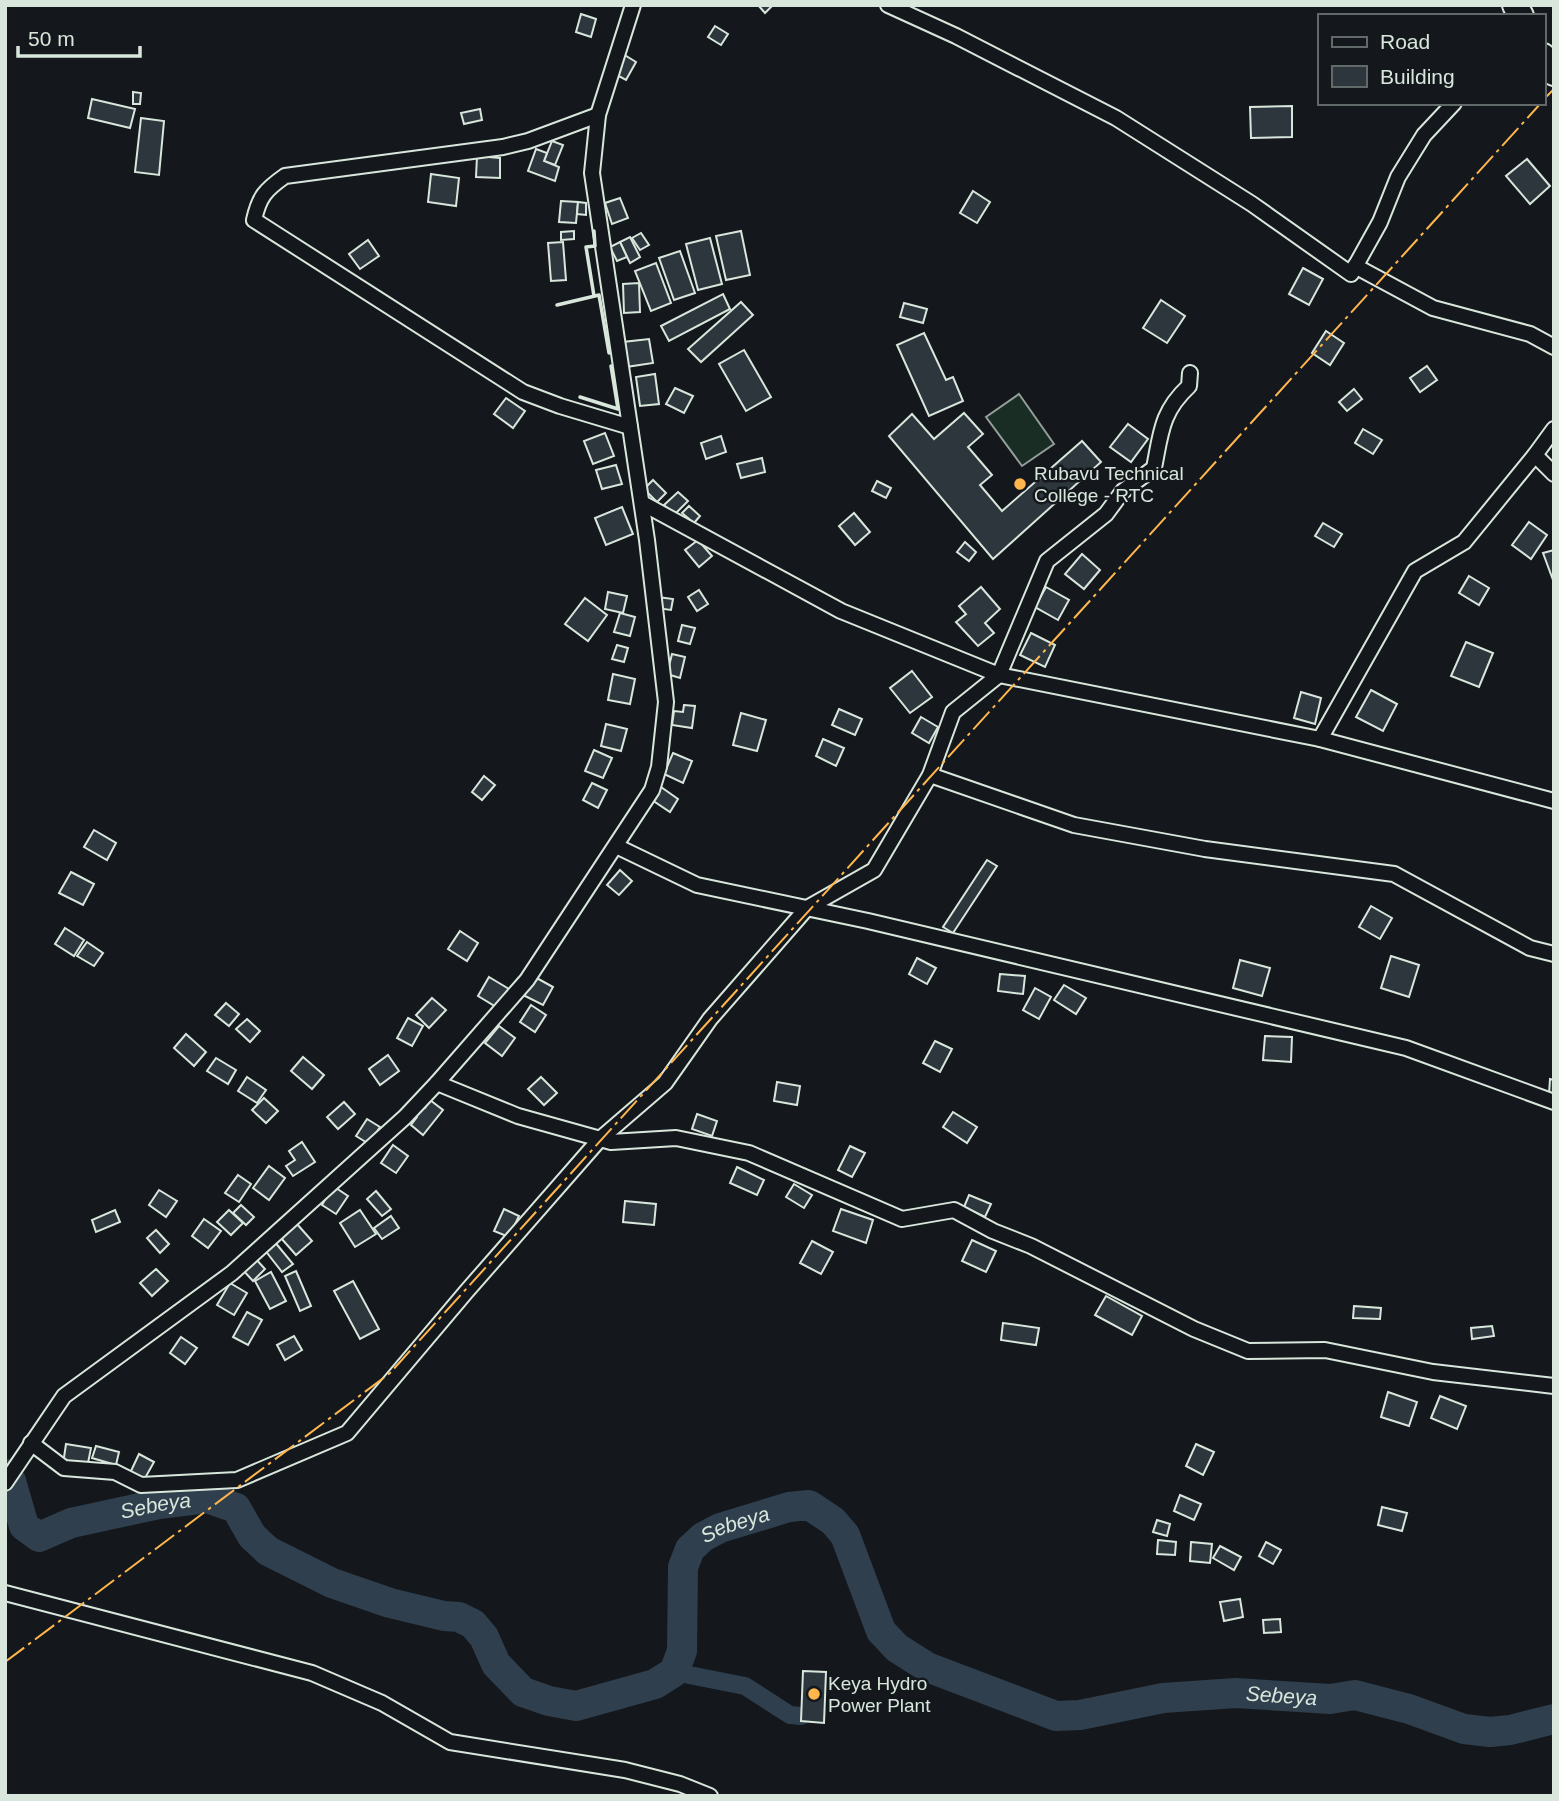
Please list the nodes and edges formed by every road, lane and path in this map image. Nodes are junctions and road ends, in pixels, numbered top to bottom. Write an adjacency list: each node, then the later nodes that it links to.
1 (634, 5): 4 (street)
2 (888, 5): 5 (street)
3 (1452, 105): 5 (street)
4 (598, 116): 8 (street); 8 (street)
5 (1355, 265): 6 (street)
6 (1554, 347)
7 (1190, 373): 13 (street)
8 (631, 427): 12 (street)
9 (1554, 429): 10 (street)
10 (1535, 456): 11 (street); 14 (street)
11 (1554, 474)
12 (642, 503): 13 (street); 17 (street)
13 (999, 675): 14 (street); 15 (street)
14 (1320, 739): 16 (street)
15 (930, 775): 18 (street); 19 (street)
16 (1554, 801)
17 (616, 846): 18 (street); 20 (street)
18 (807, 908): 21 (street); 22 (street)
19 (1554, 954)
20 (437, 1083): 22 (street); 24 (street)
21 (1554, 1102)
22 (600, 1139): 23 (street); 24 (street)
23 (1554, 1386)
24 (31, 1443): 25 (street)
25 (5, 1483)
26 (5, 1593): 27 (street)
27 (710, 1796)

